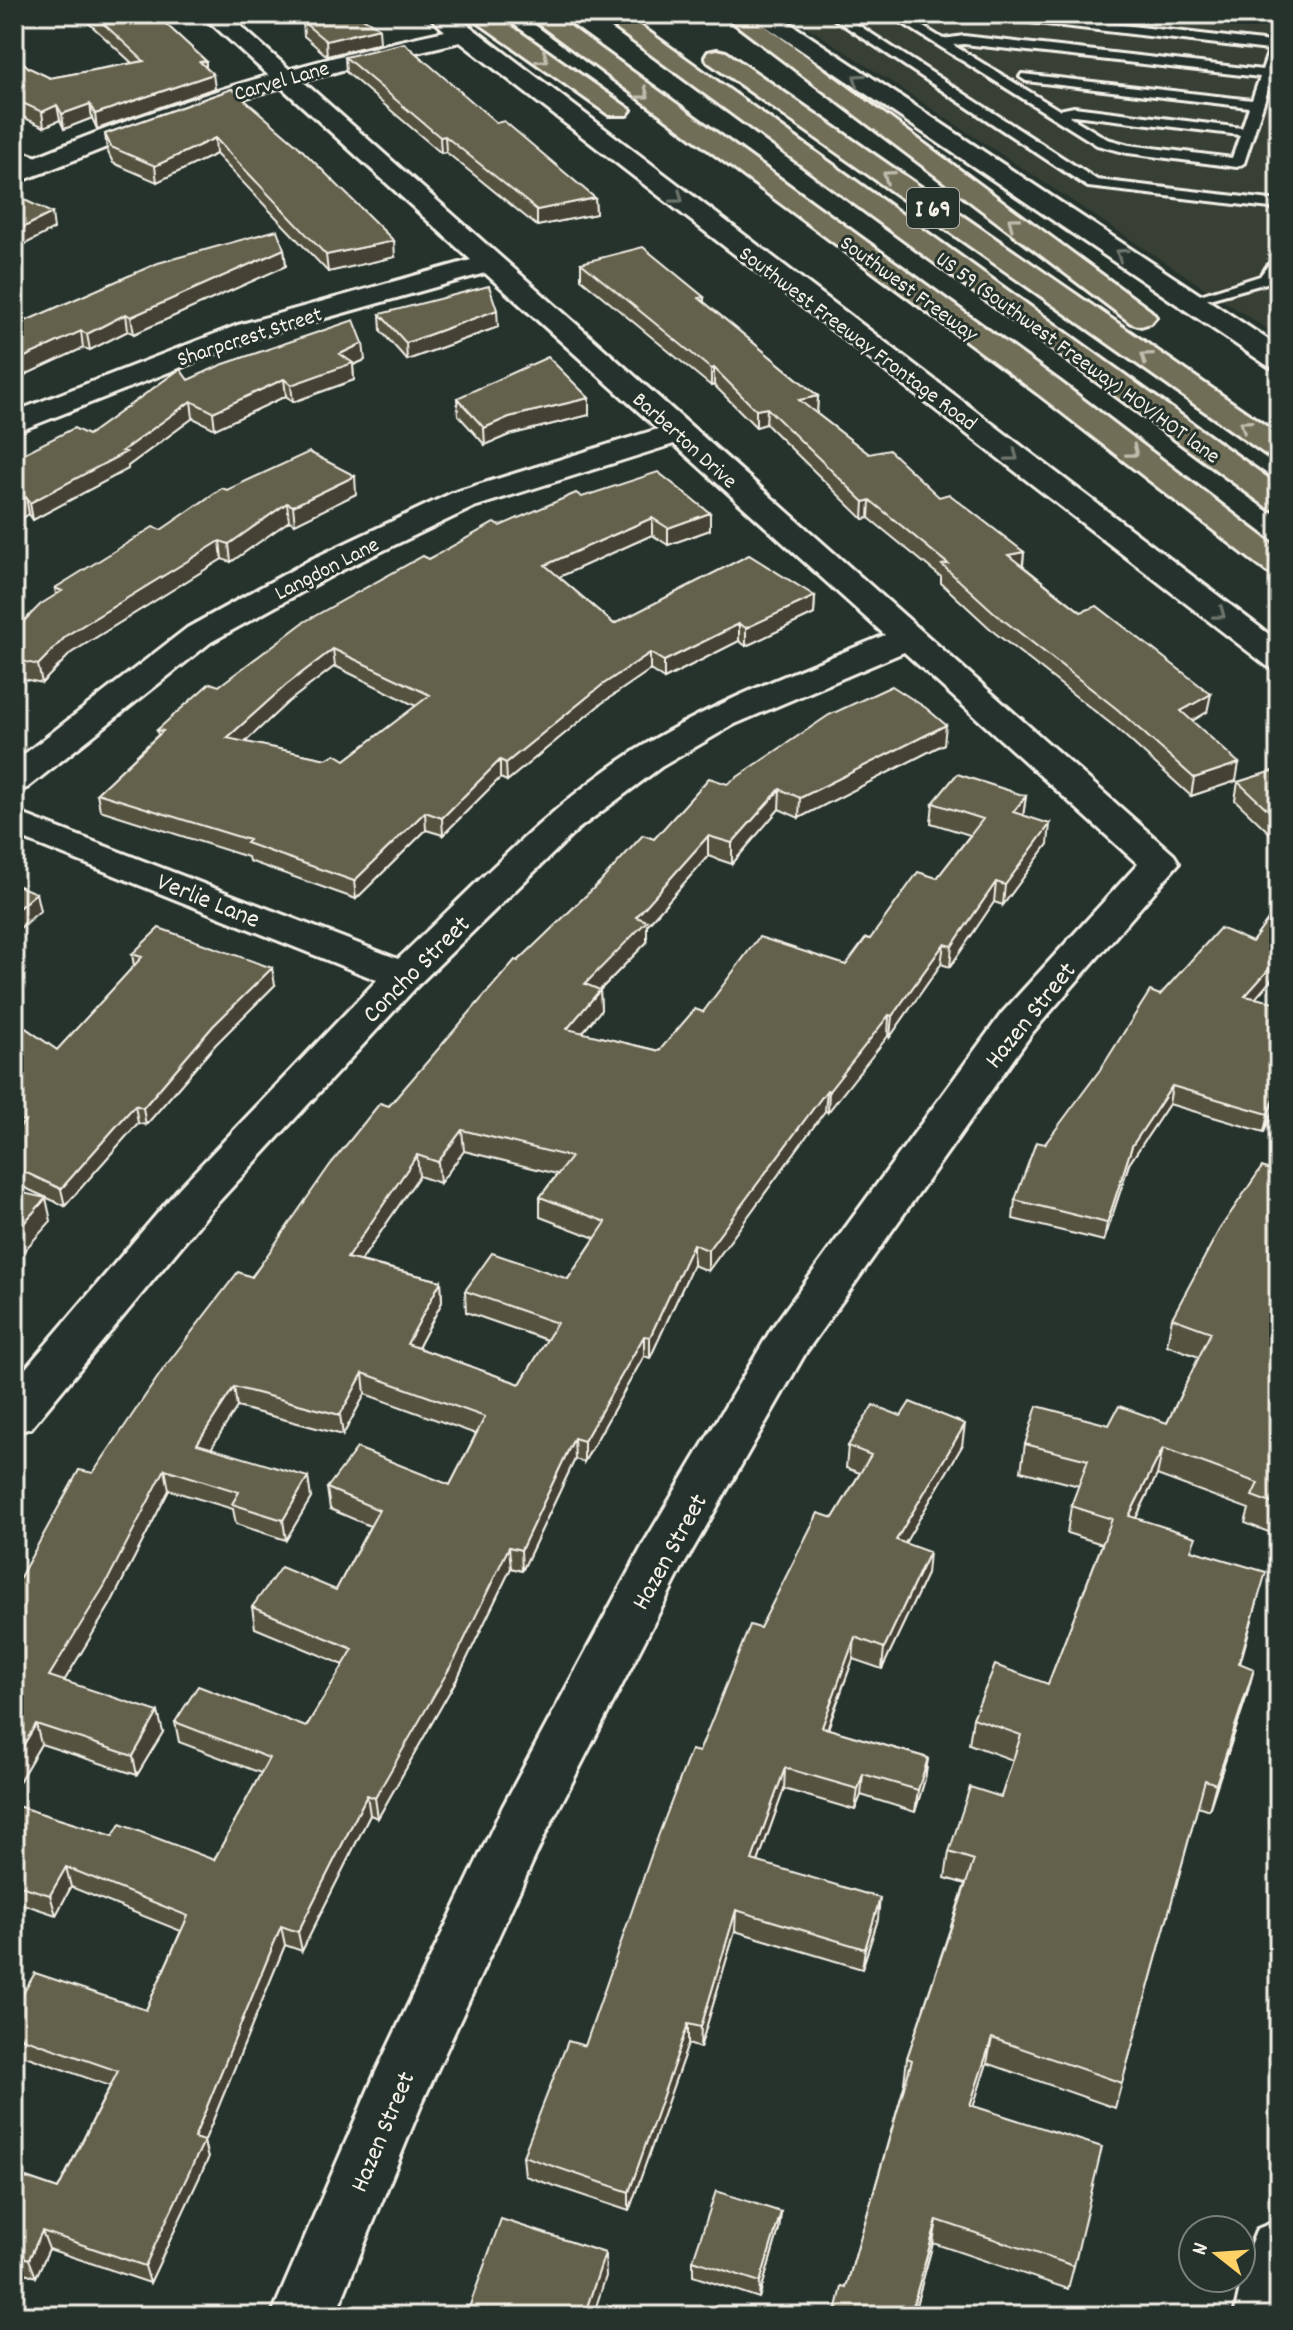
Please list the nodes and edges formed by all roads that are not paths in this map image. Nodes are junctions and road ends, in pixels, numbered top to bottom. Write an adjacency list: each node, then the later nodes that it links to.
1 (213, 14): 19 (street, Barberton Drive)
2 (439, 14): 13 (street, Southwest Freeway Frontage Road)
3 (537, 14): 35 (highway, Southwest Freeway, one-way to 35)
4 (608, 14): 40 (highway, US 59 (Southwest Freeway) HOV/HOT lane)
5 (734, 14): 32 (highway, one-way to 5)
6 (760, 14): 30 (street, one-way to 6)
7 (833, 14): 21 (lane)
8 (894, 14): 15 (lane)
9 (995, 14): 11 (lane)
10 (1219, 14): 12 (lane)
11 (1056, 18): 16 (lane); 17 (lane)
12 (1279, 21)
13 (470, 24): 19 (street, Carvel Lane); 24 (highway, one-way to 24); 43 (street, Southwest Freeway Frontage Road, one-way to 43)
14 (695, 41): 36 (highway, I 69, one-way to 14)
15 (942, 43): 17 (lane); 20 (lane)
16 (1278, 44): 18 (lane)
17 (1033, 63): 18 (lane); 20 (lane); 22 (lane)
18 (1267, 74): 22 (lane)
19 (283, 78): 26 (street, Carvel Lane); 29 (street, Barberton Drive)
20 (1004, 82): 21 (lane); 23 (lane)
21 (953, 93): 27 (lane)
22 (1257, 104): 25 (lane)
23 (1057, 114): 25 (lane); 25 (lane)
24 (643, 128)
25 (1247, 132)
26 (22, 166)
27 (1279, 205)
28 (1279, 260): 30 (lane)
29 (491, 263): 37 (street, Sharpcrest Street); 38 (street, Barberton Drive)
30 (1191, 300): 34 (street)
31 (903, 314): 35 (highway)
32 (1159, 331)
33 (1196, 359): 36 (highway)
34 (1279, 360)
35 (1049, 388): 41 (highway, Southwest Freeway, one-way to 41)
36 (1210, 402): 39 (highway, I 69, one-way to 36)
37 (14, 424)
38 (678, 433): 42 (street, Barberton Drive); 44 (street, Langdon Lane)
39 (1279, 449)
40 (1279, 501)
41 (1279, 565)
42 (908, 638): 46 (street, Barberton Drive); 47 (street, Concho Street)
43 (1279, 659)
44 (14, 780)
45 (14, 822): 47 (street, Verlie Lane)
46 (1160, 863): 50 (street, Hazen Street)
47 (404, 976): 48 (street, Concho Street)
48 (14, 1415)
49 (1279, 2251): 51 (street)
50 (303, 2316)
51 (1266, 2316)

